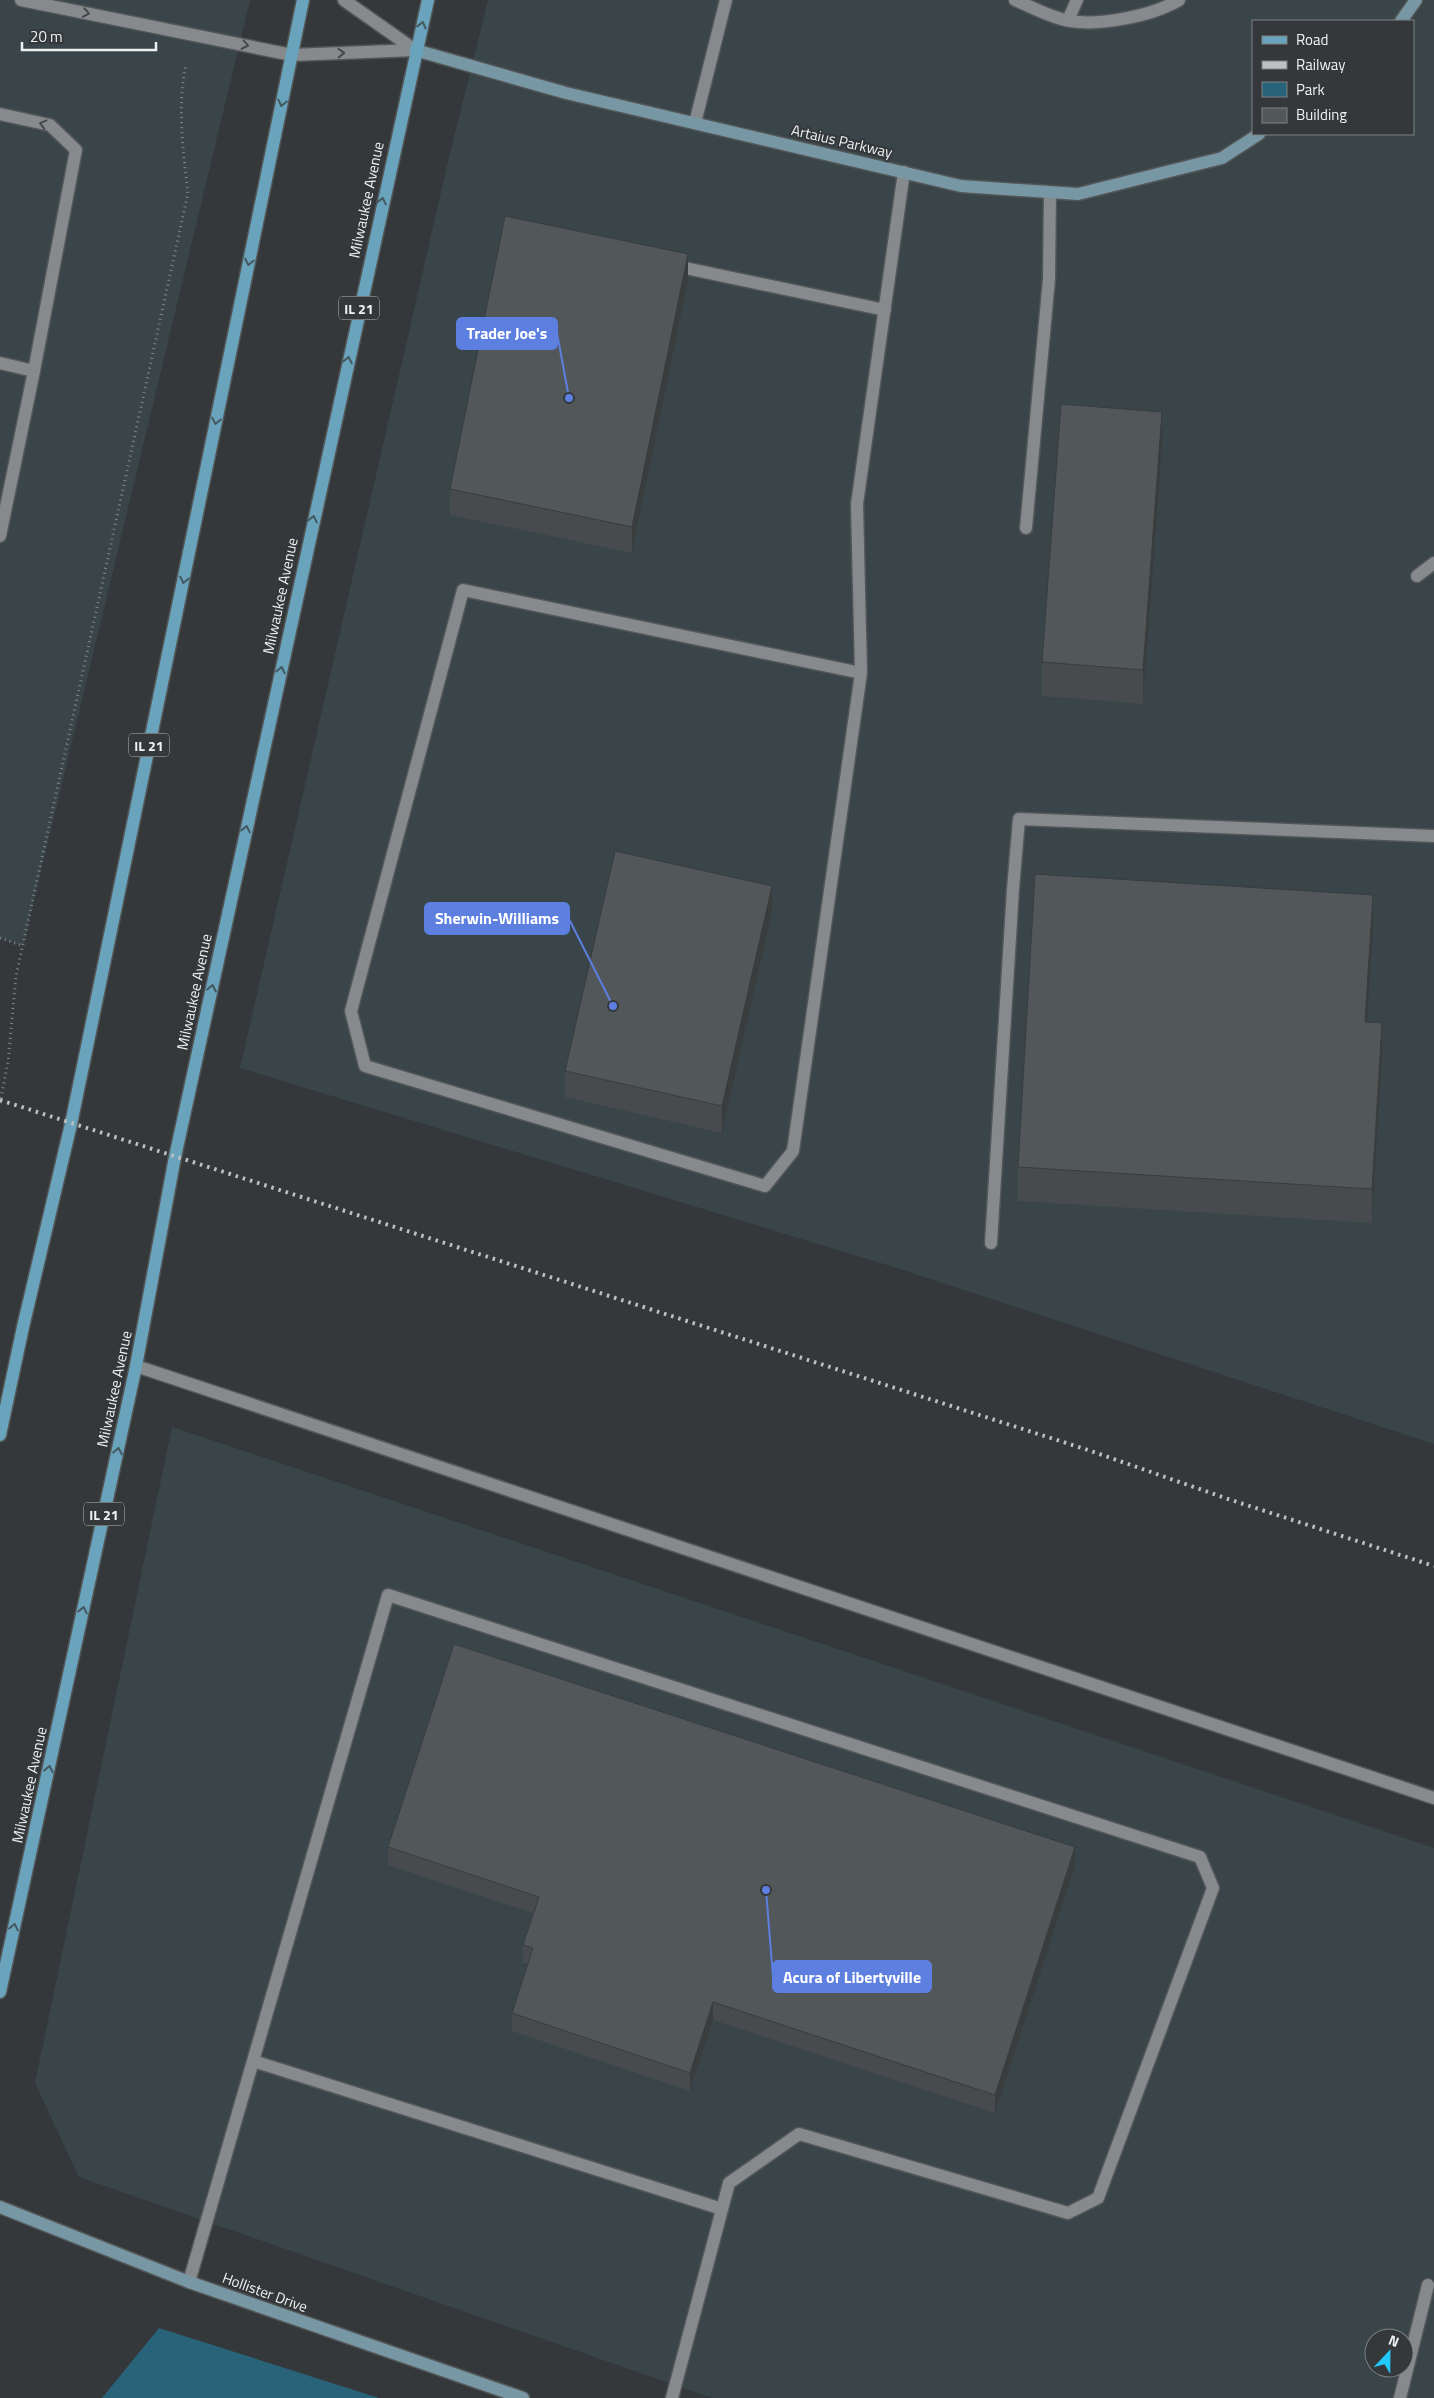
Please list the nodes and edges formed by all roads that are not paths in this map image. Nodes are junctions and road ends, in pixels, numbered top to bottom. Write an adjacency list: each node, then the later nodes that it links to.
1 (20, 0): 13 (lane, one-way to 13)
2 (303, 0): 13 (main road, IL 21)
3 (344, 0): 12 (lane)
4 (428, 0): 12 (main road, Milwaukee Avenue / IL 21, one-way to 4)
5 (726, 0): 15 (lane)
6 (1015, 0): 10 (lane)
7 (1077, 0): 10 (lane)
8 (1179, 0): 10 (lane)
9 (1416, 0): 11 (street)
10 (1068, 20)
11 (1402, 20)
12 (415, 50): 13 (lane, one-way to 12); 15 (street, Artaius Parkway); 30 (main road, Milwaukee Avenue / IL 21, one-way to 12)
13 (292, 55): 31 (main road, IL 21, one-way to 31)
14 (0, 114): 22 (lane, one-way to 14)
15 (696, 123): 17 (street, Artaius Parkway)
16 (1257, 135): 18 (street, Artaius Parkway)
17 (904, 172): 18 (street, Artaius Parkway); 20 (lane)
18 (1050, 193): 23 (lane)
19 (656, 261): 20 (lane)
20 (885, 310): 27 (lane)
21 (0, 363): 22 (lane)
22 (34, 371): 24 (lane)
23 (1026, 528)
24 (0, 536)
25 (1434, 563): 26 (lane)
26 (1417, 576)
27 (861, 672): 27 (lane)
28 (1434, 836): 29 (lane)
29 (990, 1243)
30 (136, 1366): 32 (lane); 33 (main road, Milwaukee Avenue / IL 21, one-way to 30)
31 (0, 1434)
32 (1434, 1798)
33 (0, 1992)
34 (253, 2061): 36 (lane); 36 (lane); 37 (lane)
35 (0, 2207): 37 (street, Hollister Drive)
36 (722, 2209): 40 (lane)
37 (189, 2282): 39 (street, Hollister Drive)
38 (1428, 2286): 41 (lane)
39 (523, 2398)
40 (672, 2398)
41 (1400, 2398)

